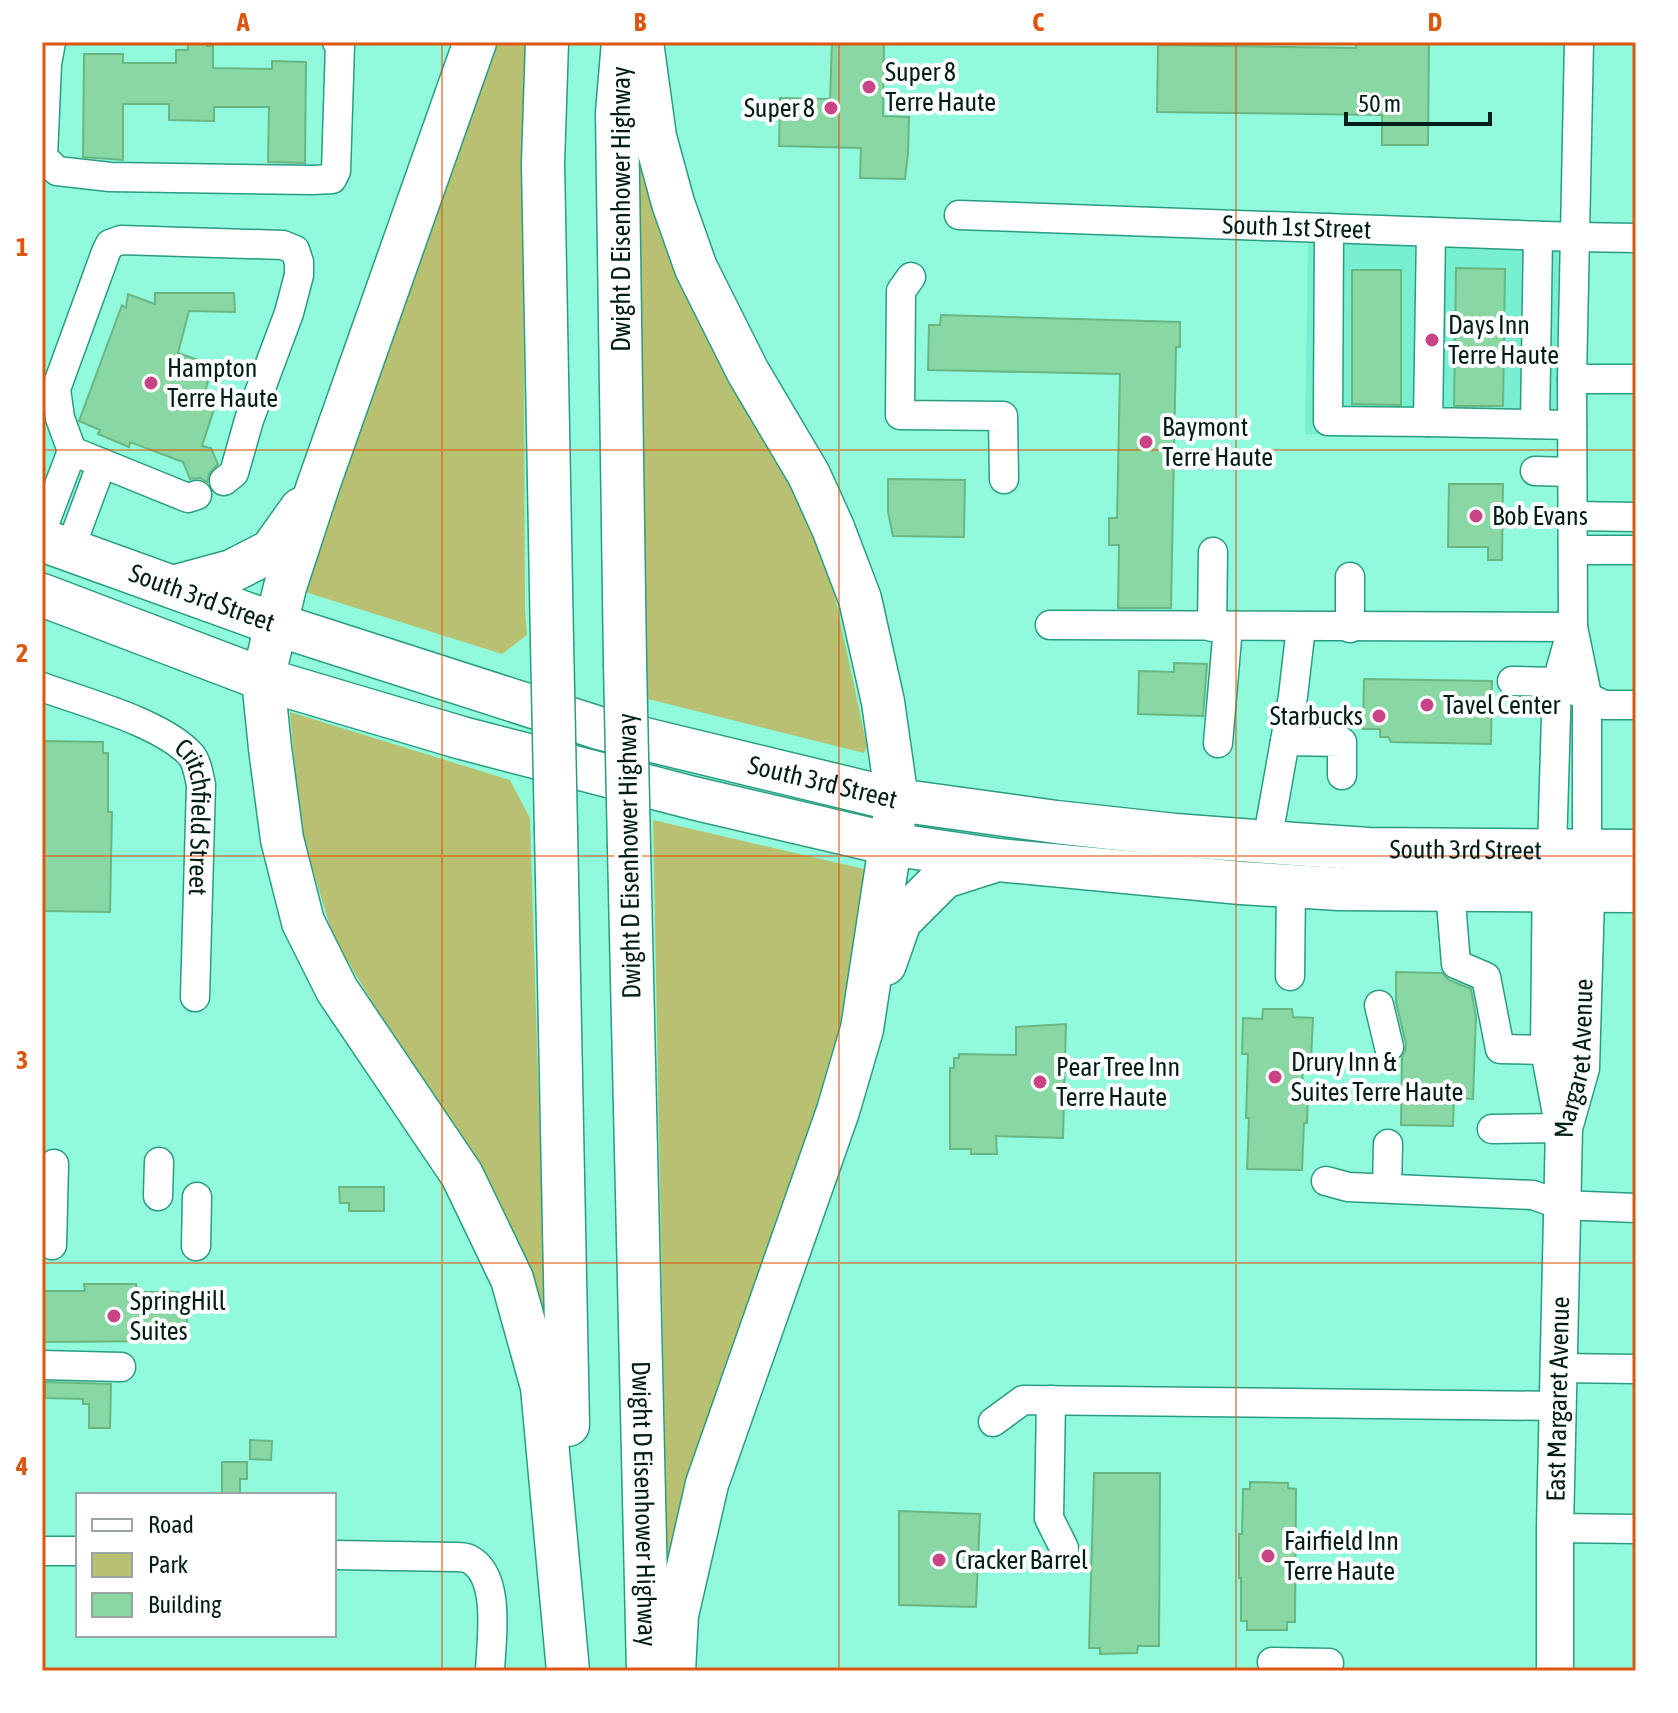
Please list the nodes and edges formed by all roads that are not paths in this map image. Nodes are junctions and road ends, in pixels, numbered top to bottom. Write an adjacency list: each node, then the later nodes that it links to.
1 (51, 42): 8 (street)
2 (337, 42): 8 (street)
3 (475, 42): 28 (highway)
4 (547, 42): 98 (highway, bridge)
5 (623, 42): 99 (highway, Dwight D Eisenhower Highway, bridge)
6 (642, 42): 54 (highway)
7 (1579, 42): 13 (street, Margaret Avenue)
8 (50, 179)
9 (959, 215): 10 (street, South 1st Street)
10 (1329, 228): 11 (street, South 1st Street); 19 (street)
11 (1431, 232): 12 (street, South 1st Street); 19 (street)
12 (1538, 236): 13 (street, South 1st Street); 20 (street)
13 (1576, 237): 14 (street, South 1st Street); 17 (street, Margaret Avenue)
14 (1636, 238)
15 (911, 277): 26 (street)
16 (51, 378): 22 (street); 27 (street)
17 (1572, 379): 18 (street); 21 (street, Margaret Avenue)
18 (1636, 379)
19 (1428, 422): 20 (street)
20 (1535, 424): 21 (street)
21 (1572, 425): 25 (street, Margaret Avenue)
22 (72, 451): 23 (street); 32 (street)
23 (102, 463): 29 (street); 32 (street)
24 (1535, 471): 25 (street)
25 (1571, 472): 30 (street, Margaret Avenue)
26 (1004, 479)
27 (224, 481)
28 (318, 486): 37 (highway); 39 (highway)
29 (197, 495)
30 (1572, 516): 31 (street); 33 (street, Margaret Avenue)
31 (1636, 517)
32 (51, 540): 37 (highway, South 3rd Street)
33 (1573, 550): 34 (street); 43 (street, Margaret Avenue)
34 (1636, 550)
35 (1213, 552): 41 (street)
36 (1350, 577): 44 (street)
37 (173, 587): 39 (highway, South 3rd Street)
38 (42, 595): 45 (highway, South 3rd Street)
39 (275, 624): 45 (highway); 54 (highway, South 3rd Street)
40 (1050, 625): 41 (street)
41 (1220, 627): 42 (street); 52 (street)
42 (1301, 627): 44 (street); 51 (street)
43 (1573, 627): 44 (street); 47 (street, Margaret Avenue); 49 (street, Margaret Avenue)
44 (1350, 628)
45 (263, 679): 56 (highway, South 3rd Street); 98 (highway)
46 (1512, 681): 47 (street)
47 (1557, 682): 49 (street); 59 (street, Margaret Avenue)
48 (42, 687): 64 (street, Critchfield Street)
49 (1587, 695): 50 (street); 59 (street, Margaret Avenue)
50 (1635, 711)
51 (1285, 741): 53 (street); 55 (street)
52 (1218, 743)
53 (1342, 775)
54 (897, 800): 55 (highway, South 3rd Street); 56 (highway)
55 (1267, 842): 59 (highway, South 3rd Street)
56 (890, 844): 58 (highway, South 3rd Street); 66 (highway)
57 (1636, 851): 59 (highway, South 3rd Street)
58 (998, 860): 60 (highway, South 3rd Street); 66 (highway)
59 (1569, 870): 61 (highway, South 3rd Street); 62 (highway, South 3rd Street); 68 (main road, Margaret Avenue); 69 (main road, Margaret Avenue)
60 (1291, 886): 61 (highway, South 3rd Street); 63 (street)
61 (1450, 890): 68 (street)
62 (1636, 891)
63 (1290, 976)
64 (195, 997)
65 (1379, 1005): 67 (street)
66 (862, 1029): 100 (highway)
67 (1389, 1047)
68 (1549, 1050): 69 (main road, Margaret Avenue)
69 (1564, 1128): 70 (street); 78 (main road, East Margaret Avenue)
70 (1492, 1129)
71 (1388, 1144): 75 (street)
72 (159, 1162): 76 (street)
73 (54, 1164): 80 (street)
74 (1326, 1181): 75 (street)
75 (1387, 1188): 78 (street)
76 (158, 1196)
77 (197, 1197): 81 (street)
78 (1561, 1205): 79 (street); 84 (main road, East Margaret Avenue)
79 (1636, 1208)
80 (52, 1245)
81 (196, 1246)
82 (42, 1365): 83 (street)
83 (121, 1367)
84 (1558, 1368): 85 (street); 87 (main road, East Margaret Avenue)
85 (1636, 1369)
86 (1051, 1400): 87 (street); 88 (street); 91 (street)
87 (1558, 1406): 89 (main road, East Margaret Avenue)
88 (993, 1422)
89 (1555, 1528): 90 (street); 101 (main road, East Margaret Avenue)
90 (1636, 1529)
91 (1064, 1548)
92 (42, 1551): 93 (street)
93 (76, 1551)
94 (336, 1555): 97 (street)
95 (1272, 1662): 96 (street)
96 (1329, 1663)
97 (490, 1671)
98 (570, 1671)
99 (648, 1671)
100 (674, 1671)
101 (1555, 1671)

